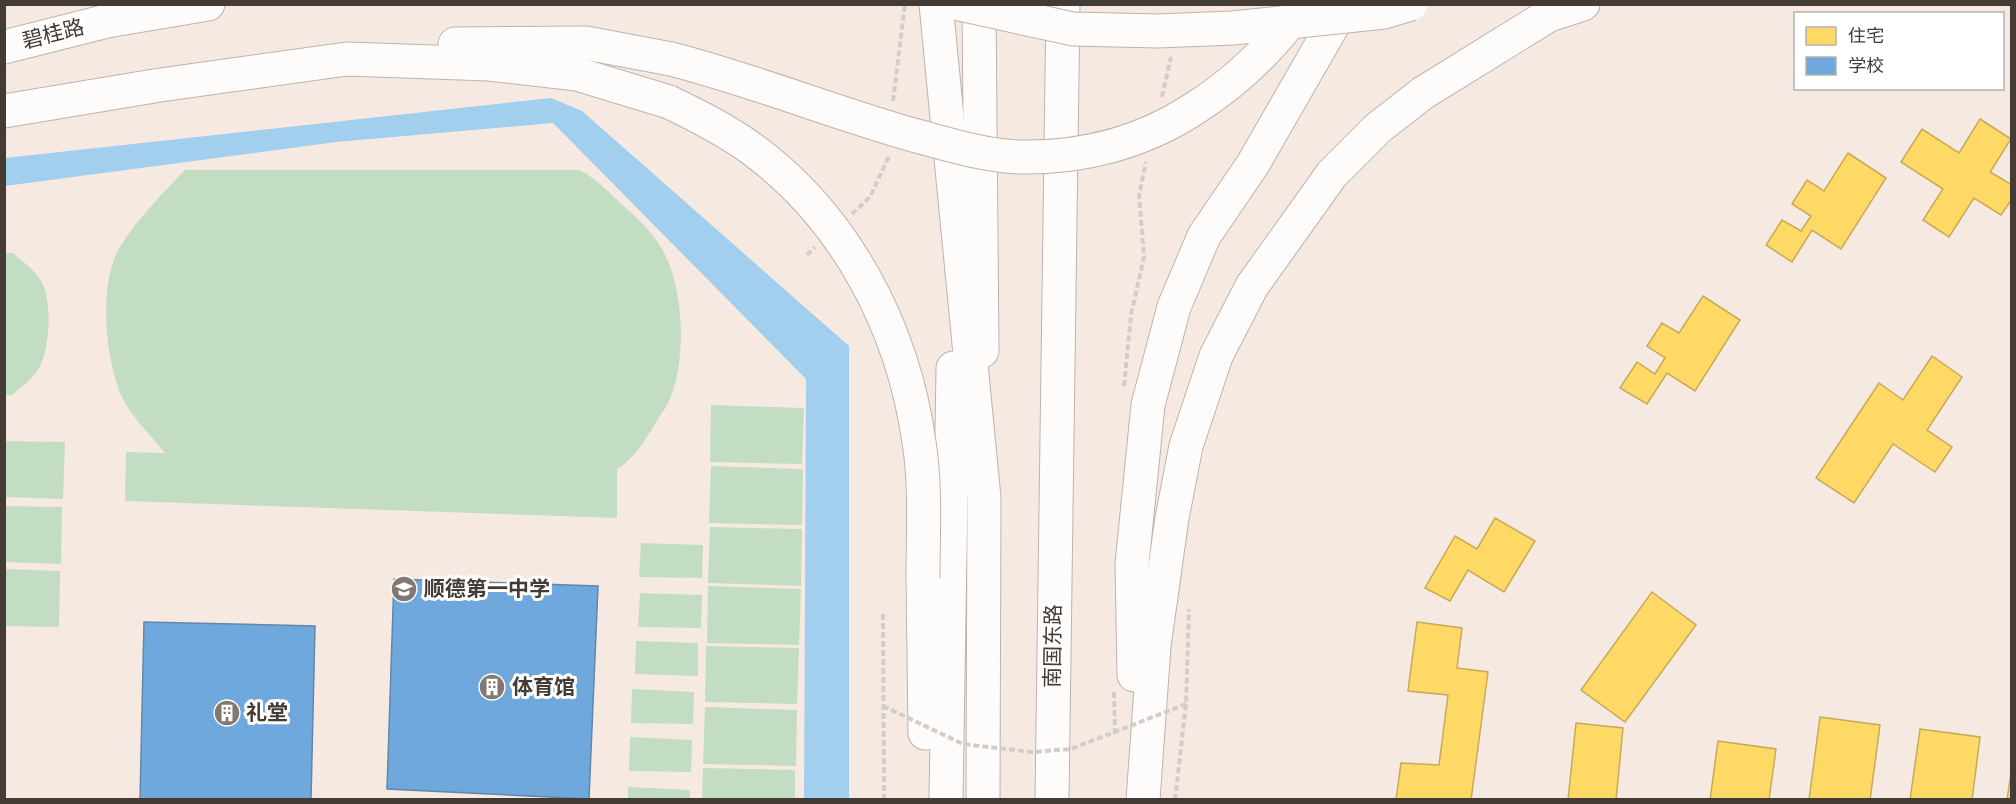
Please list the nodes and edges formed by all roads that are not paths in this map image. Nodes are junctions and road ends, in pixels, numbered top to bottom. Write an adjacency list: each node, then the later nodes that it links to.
1 (208, 4): 10 (main road, 碧桂路)
2 (959, 4): 7 (main road, bridge)
3 (979, 4): 14 (main road)
4 (1063, 4): 18 (main road, 南国东路)
5 (1303, 4): 11 (main road, bridge)
6 (1345, 4): 19 (main road)
7 (1411, 4)
8 (1583, 4): 20 (main road)
9 (938, 19): 13 (main road)
10 (4, 46)
11 (346, 59): 12 (main road); 15 (main road, bridge)
12 (4, 111)
13 (956, 201): 14 (main road); 16 (main road)
14 (984, 498): 17 (main road)
15 (926, 800)
16 (946, 800)
17 (983, 800)
18 (1052, 800)
19 (1136, 800)
20 (1143, 800)

